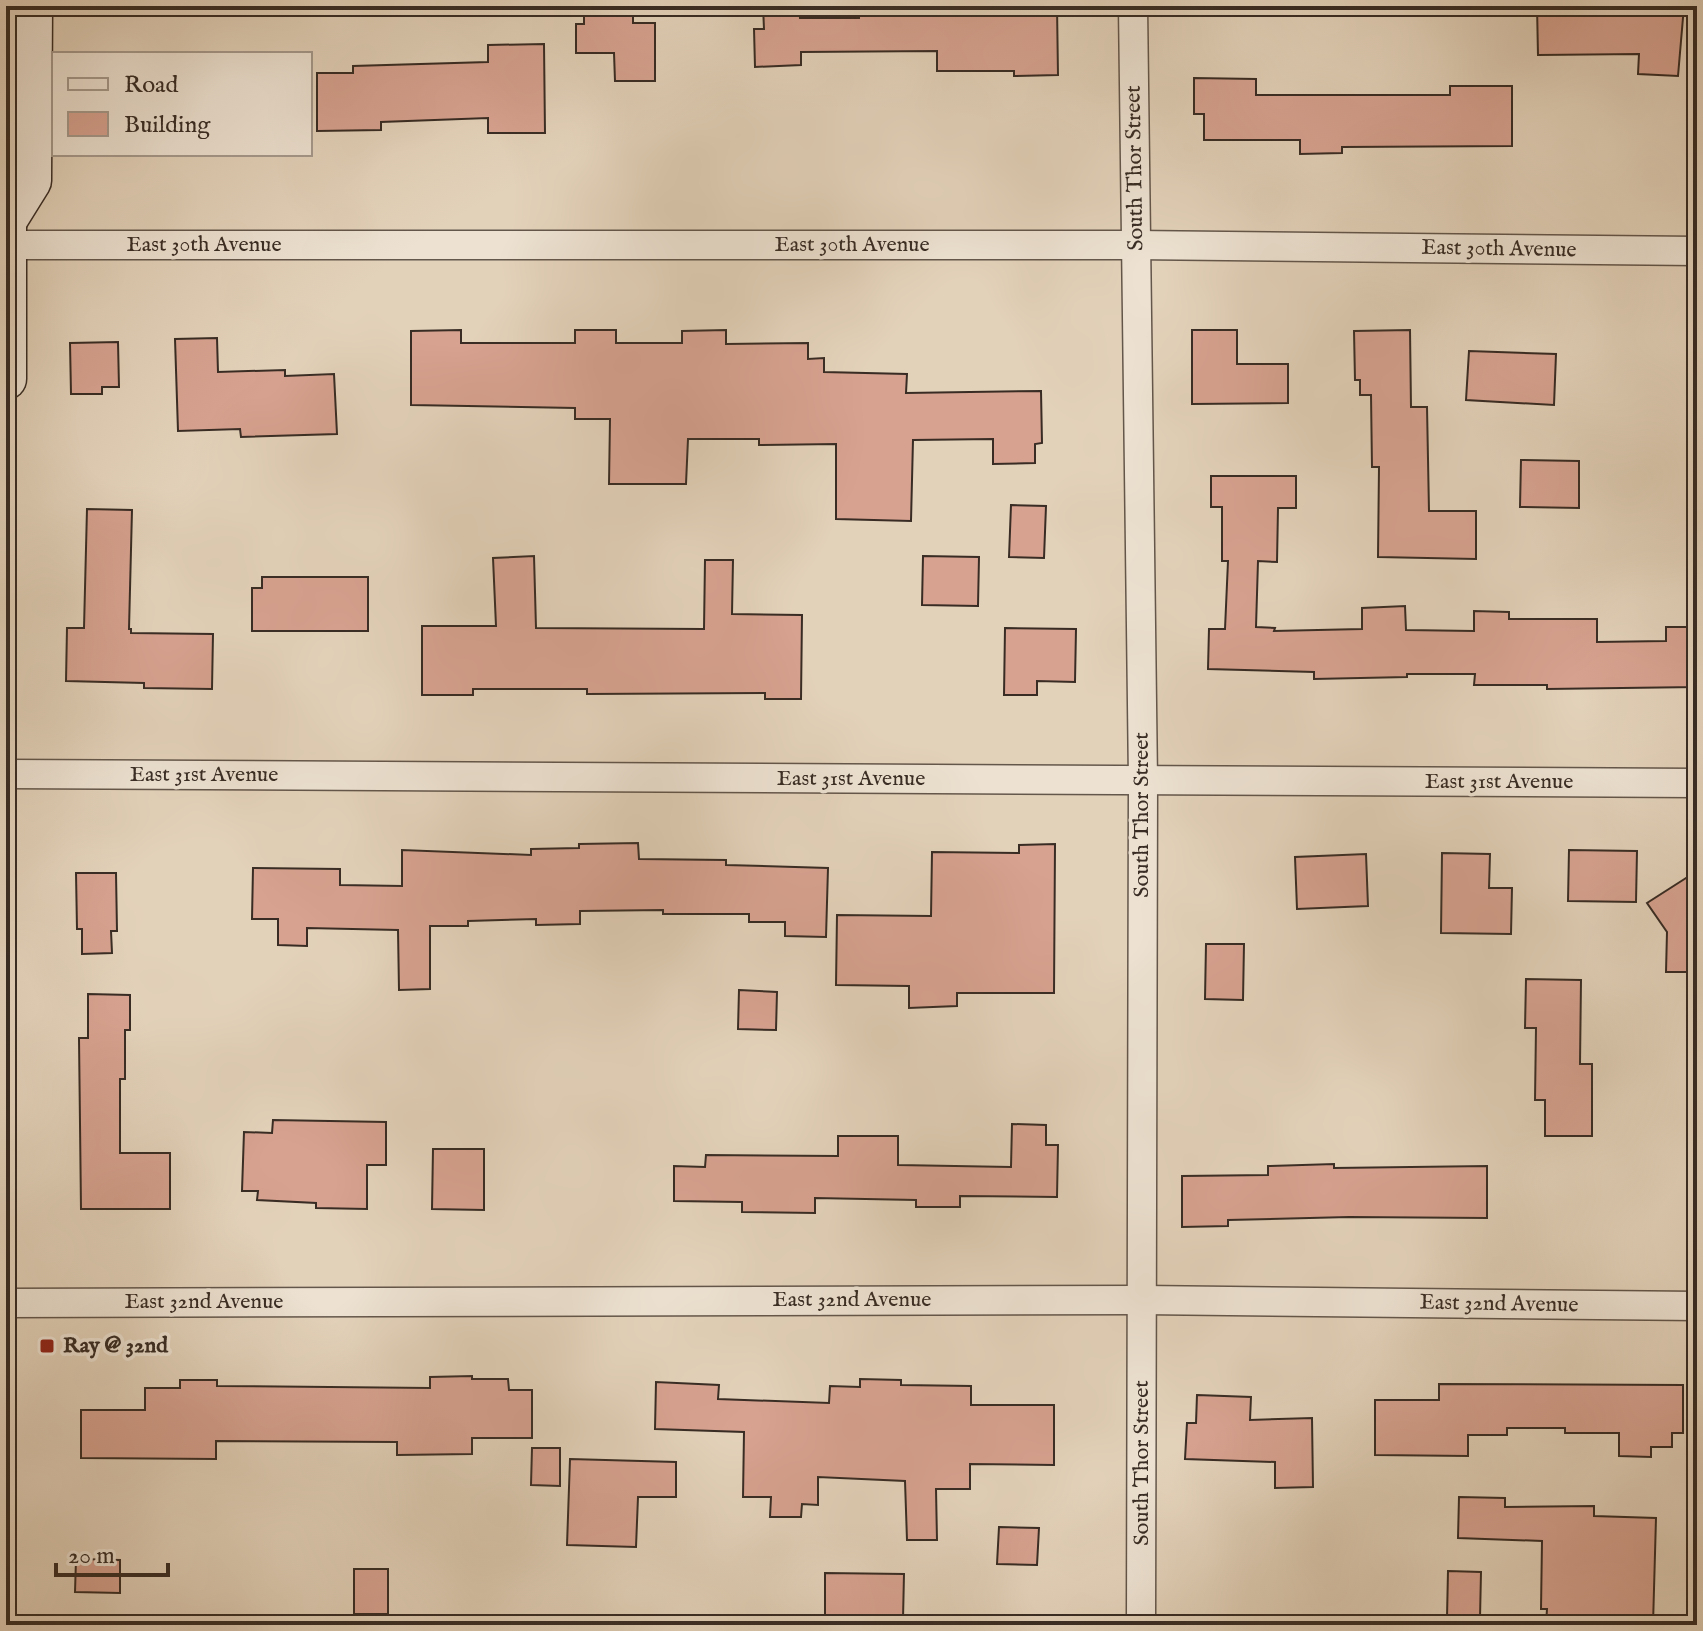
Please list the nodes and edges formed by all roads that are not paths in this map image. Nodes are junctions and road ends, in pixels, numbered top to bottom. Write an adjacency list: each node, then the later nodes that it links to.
1 (32, 6): 3 (street)
2 (1133, 6): 4 (street, South Thor Street)
3 (7, 230): 4 (street, East 30th Avenue); 6 (street)
4 (1135, 245): 5 (street, East 30th Avenue); 8 (street, South Thor Street)
5 (1697, 251)
6 (6, 379)
7 (6, 774): 8 (street, East 31st Avenue)
8 (1143, 781): 9 (street, East 31st Avenue); 10 (street, South Thor Street)
9 (1697, 783)
10 (1143, 1300): 11 (street, East 32nd Avenue); 12 (street, East 32nd Avenue); 13 (street, South Thor Street)
11 (6, 1303)
12 (1697, 1306)
13 (1141, 1625)

